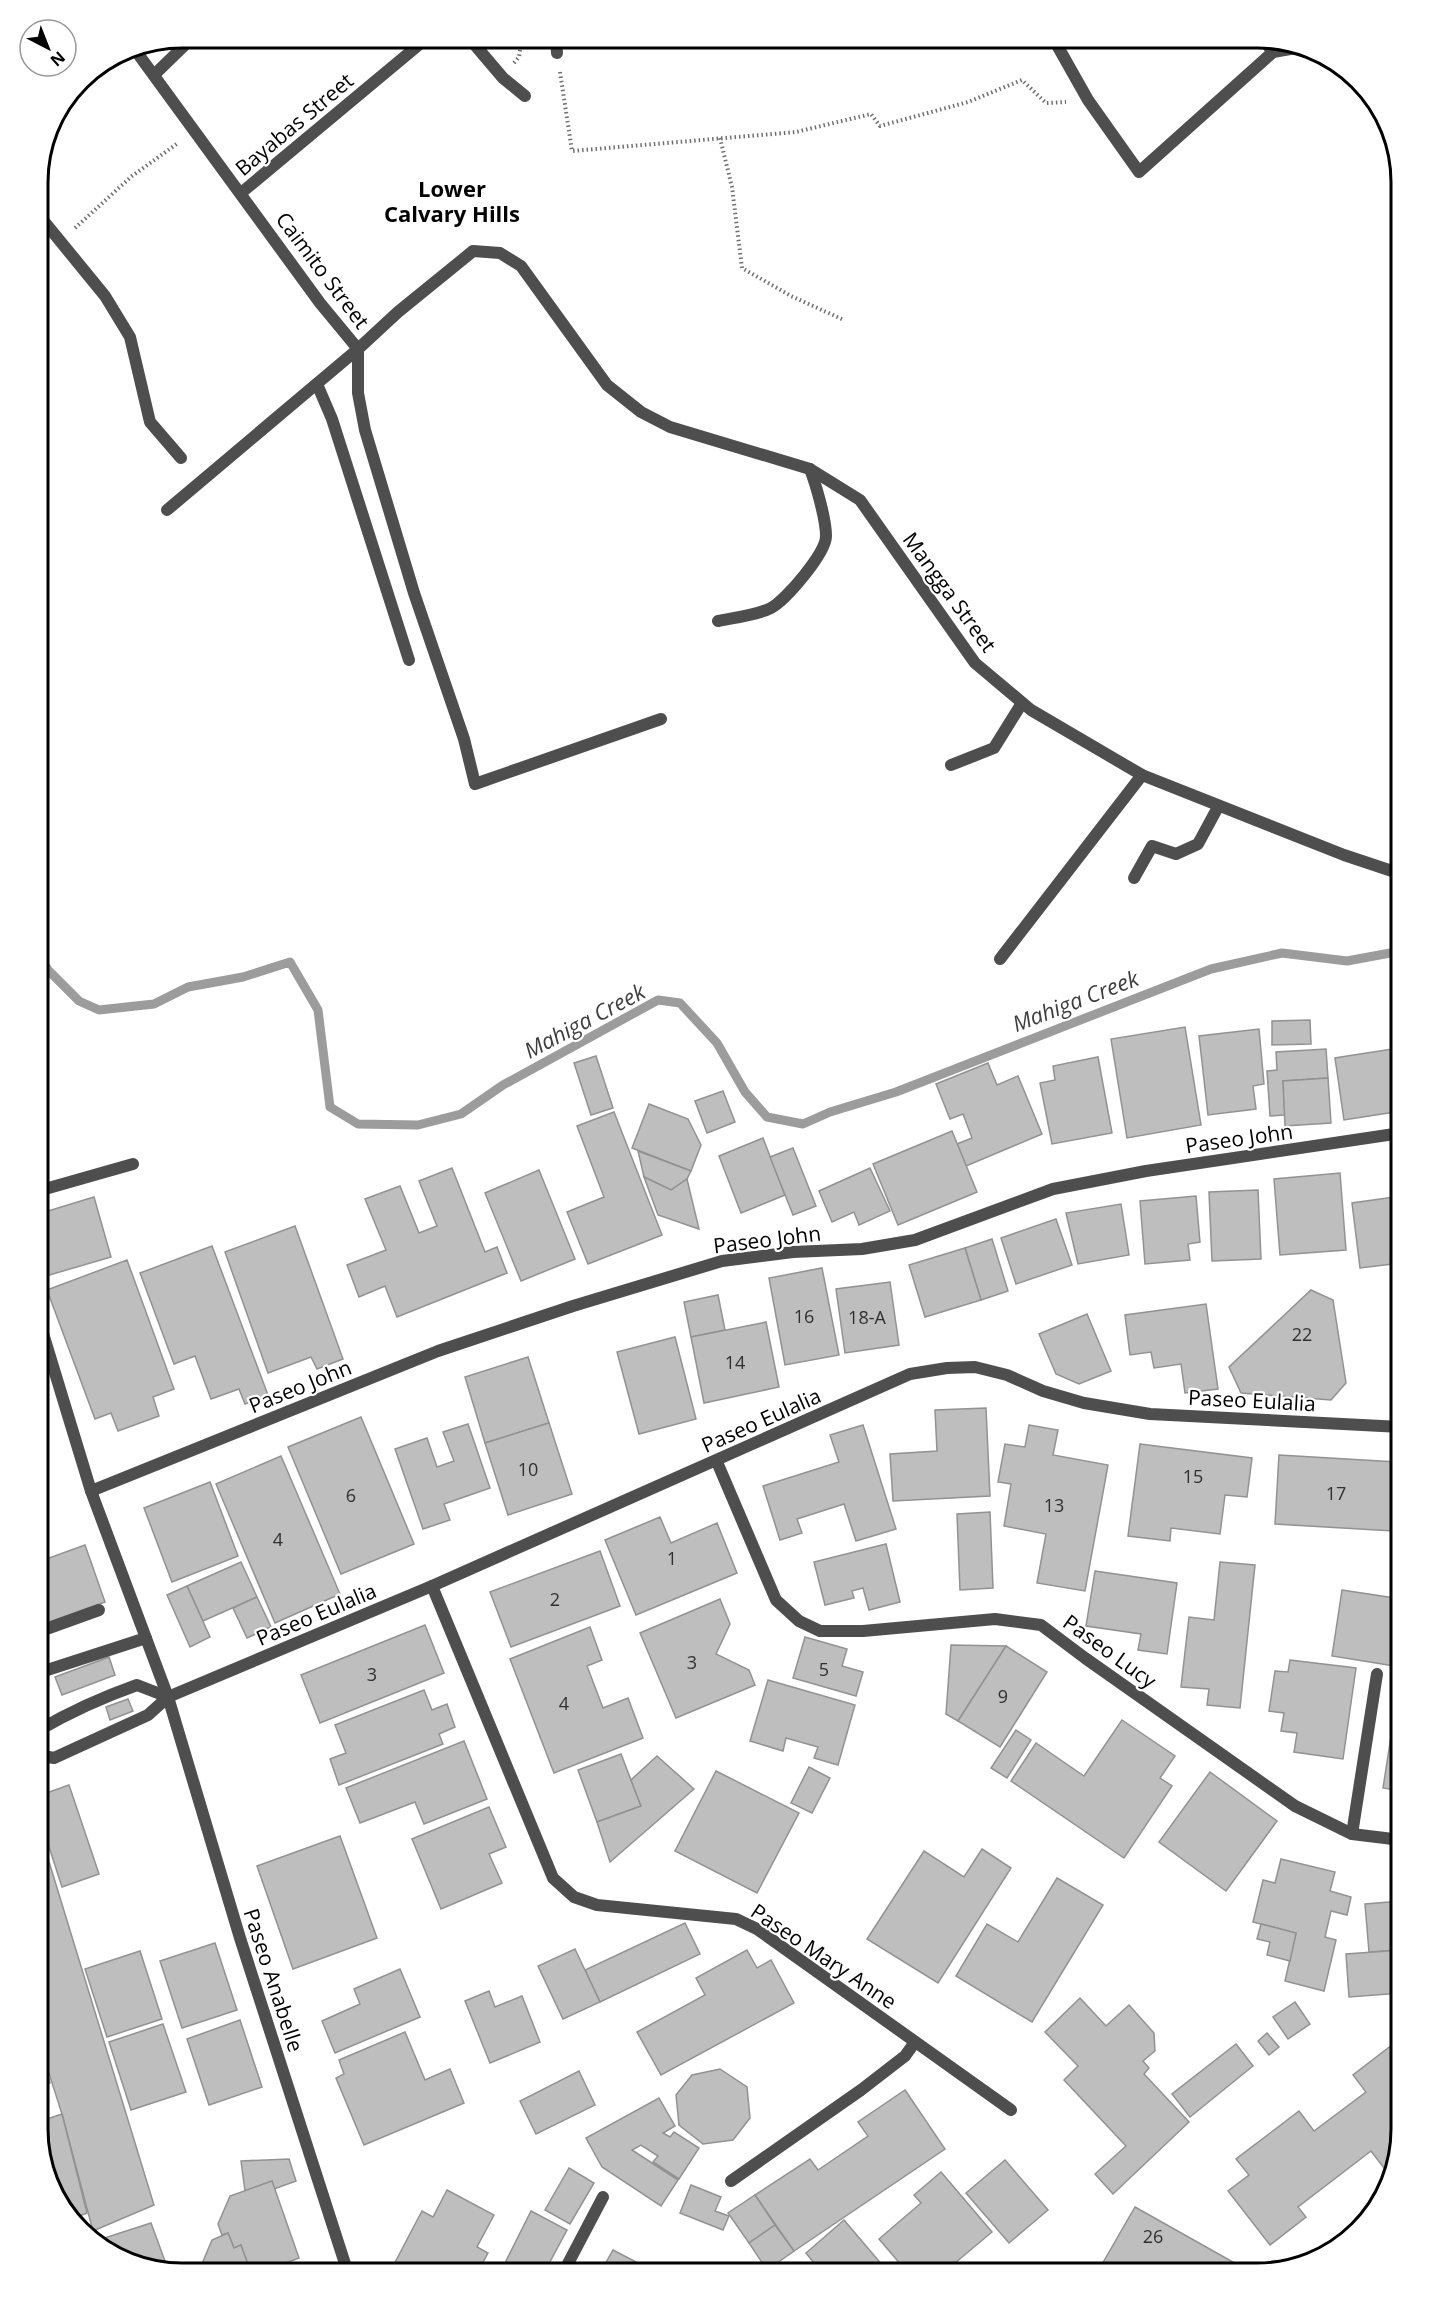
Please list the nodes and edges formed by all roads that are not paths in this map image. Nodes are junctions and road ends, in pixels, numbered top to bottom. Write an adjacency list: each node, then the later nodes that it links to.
1 (182, 48): 11 (street)
2 (415, 48): 13 (street, Bayabas Street)
3 (478, 48): 12 (street)
4 (557, 48): 9 (street)
5 (1059, 48): 8 (street)
6 (1271, 49): 8 (street)
7 (1281, 51): 8 (street)
8 (1273, 52)
9 (557, 53)
10 (140, 55): 11 (street, Caimito Street)
11 (155, 74): 13 (street, Caimito Street)
12 (525, 96)
13 (241, 193): 15 (street, Caimito Street)
14 (48, 225): 18 (street)
15 (358, 349): 16 (street); 17 (street, Caimito Street); 24 (street)
16 (317, 384): 20 (street); 22 (street)
17 (607, 385): 19 (street, Mangga Street)
18 (181, 459)
19 (810, 469): 21 (street); 23 (street, Mangga Street)
20 (167, 510)
21 (718, 621)
22 (409, 660)
23 (1022, 703): 25 (street); 26 (street, Mangga Street)
24 (661, 719)
25 (951, 765)
26 (1142, 775): 27 (street, Mangga Street); 30 (street)
27 (1218, 807): 28 (street, Mangga Street); 29 (street)
28 (1391, 871)
29 (1134, 879)
30 (1000, 959)
31 (1391, 1134): 37 (street, Paseo John)
32 (133, 1164): 33 (street)
33 (48, 1188)
34 (48, 1350): 37 (street, Paseo Anabelle)
35 (1391, 1426): 36 (street, Paseo Eulalia)
36 (717, 1462): 38 (street, Paseo Eulalia); 47 (street, Paseo Lucy)
37 (91, 1491): 41 (street, Paseo Anabelle)
38 (432, 1586): 44 (street, Paseo Eulalia); 49 (street, Paseo Mary Anne)
39 (99, 1610): 40 (street)
40 (48, 1628)
41 (146, 1638): 42 (street); 44 (street, Paseo Anabelle)
42 (48, 1669)
43 (1377, 1674): 47 (street)
44 (168, 1697): 45 (street); 46 (street, Paseo Eulalia); 53 (street, Paseo Anabelle)
45 (48, 1725)
46 (48, 1757)
47 (1352, 1834): 48 (street, Paseo Lucy)
48 (1391, 1839)
49 (915, 2042): 50 (street, Paseo Mary Anne); 51 (street)
50 (1011, 2110)
51 (731, 2181)
52 (603, 2197): 54 (street)
53 (345, 2263)
54 (568, 2263)

